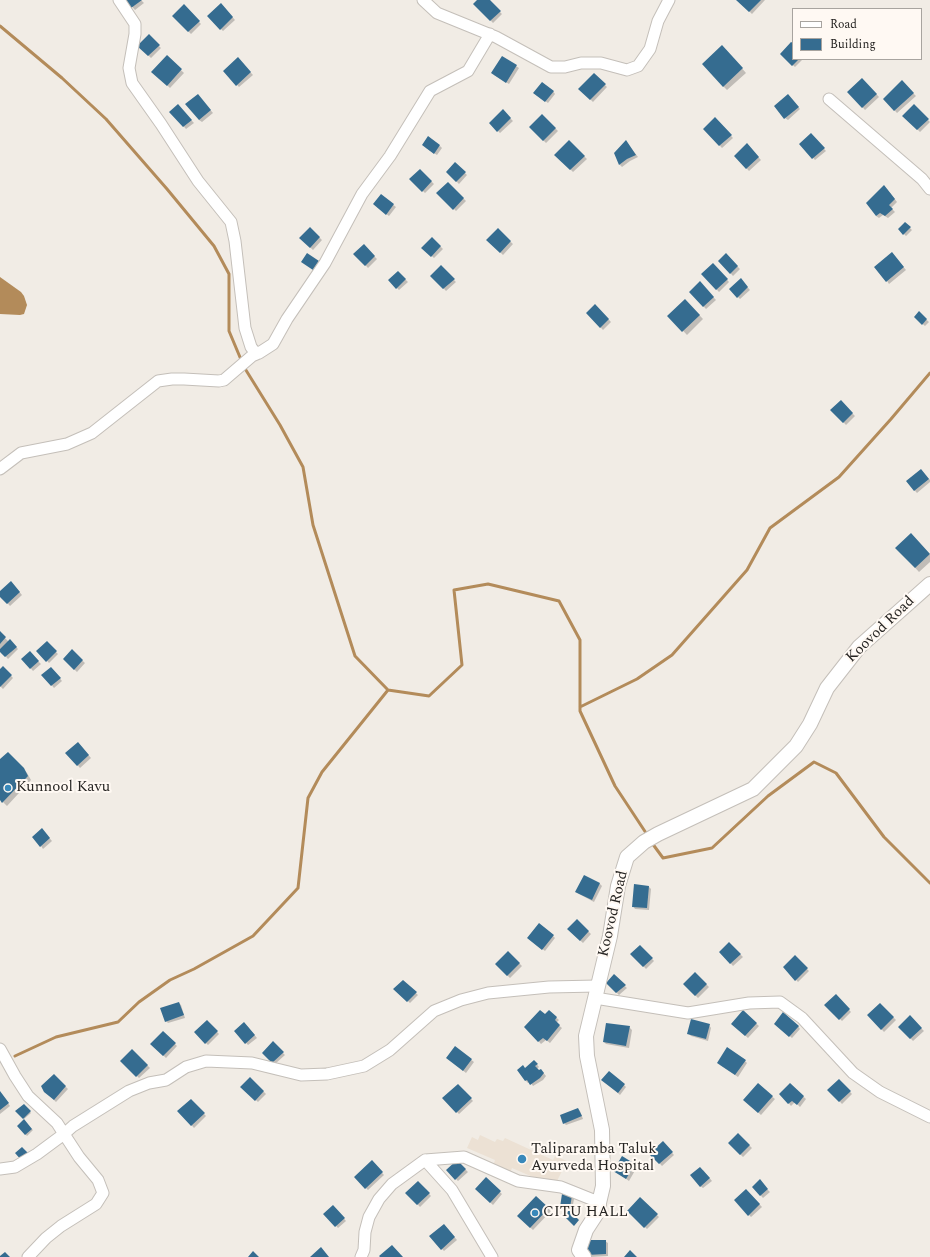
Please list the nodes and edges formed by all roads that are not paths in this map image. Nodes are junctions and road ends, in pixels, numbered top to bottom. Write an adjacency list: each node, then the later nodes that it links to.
1 (119, 0): 7 (street)
2 (423, 0): 4 (street)
3 (669, 0): 4 (street)
4 (490, 34): 7 (street)
5 (829, 99): 6 (street)
6 (930, 189)
7 (255, 354): 8 (street)
8 (0, 469)
9 (930, 584): 10 (main road, Koovod Road)
10 (596, 992): 12 (street); 13 (street); 16 (main road, Koovod Road)
11 (0, 1049): 13 (street)
12 (930, 1117)
13 (64, 1134): 15 (street); 17 (street)
14 (425, 1160): 16 (street); 18 (street); 19 (street)
15 (0, 1169)
16 (599, 1204): 20 (main road, Koovod Road)
17 (28, 1257)
18 (361, 1257)
19 (492, 1257)
20 (584, 1257)

